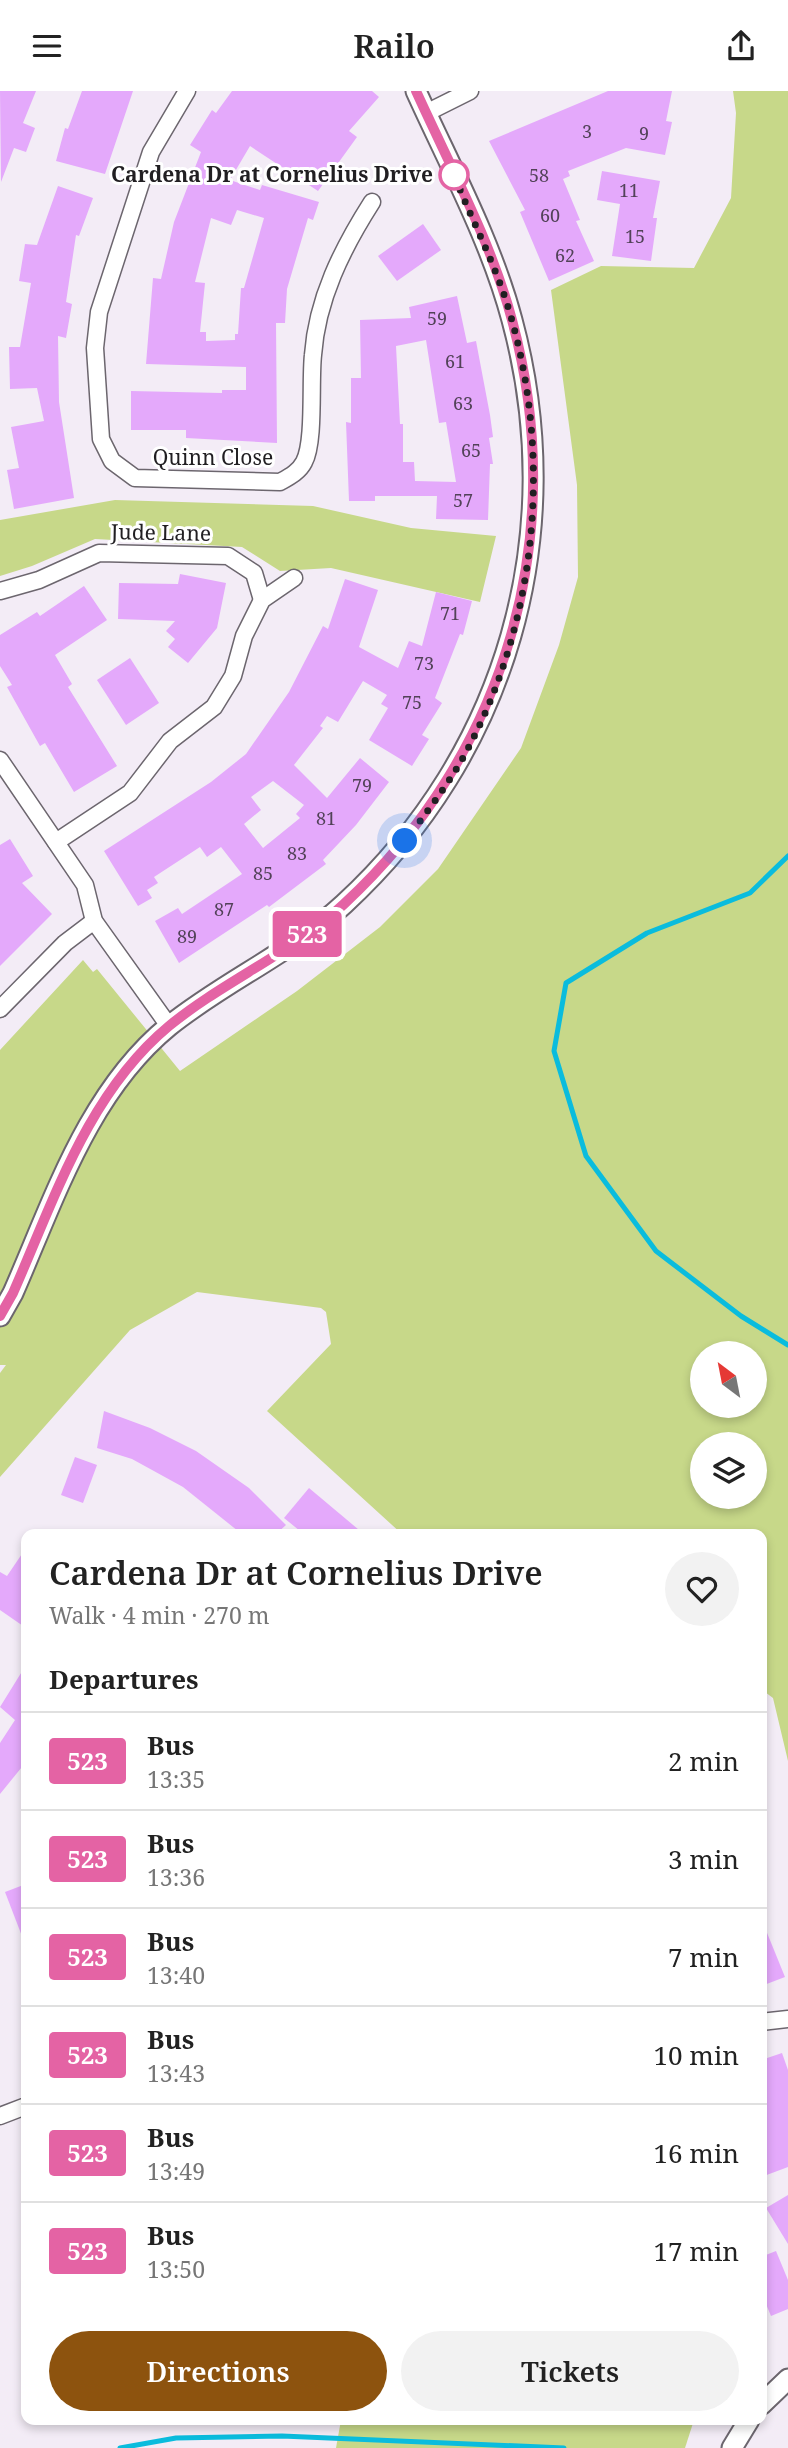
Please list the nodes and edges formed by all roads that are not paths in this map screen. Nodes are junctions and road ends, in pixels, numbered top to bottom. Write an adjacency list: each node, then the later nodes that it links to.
1 (187, 91): 5 (street, Quinn Close)
2 (416, 91): 4 (street)
3 (470, 91): 4 (street)
4 (426, 113): 13 (street)
5 (372, 202)
6 (295, 578): 8 (street)
7 (0, 591): 8 (street, Jude Lane)
8 (262, 600): 10 (street)
9 (0, 760): 10 (street)
10 (56, 842): 11 (street)
11 (94, 921): 12 (street); 13 (street)
12 (0, 1009)
13 (169, 1026): 14 (street)
14 (0, 1316)
15 (788, 2019): 16 (street)
16 (767, 2021)
17 (21, 2108): 18 (street)
18 (0, 2116)
19 (788, 2379): 20 (street)
20 (767, 2392)
21 (746, 2425): 22 (street)
22 (732, 2448)

